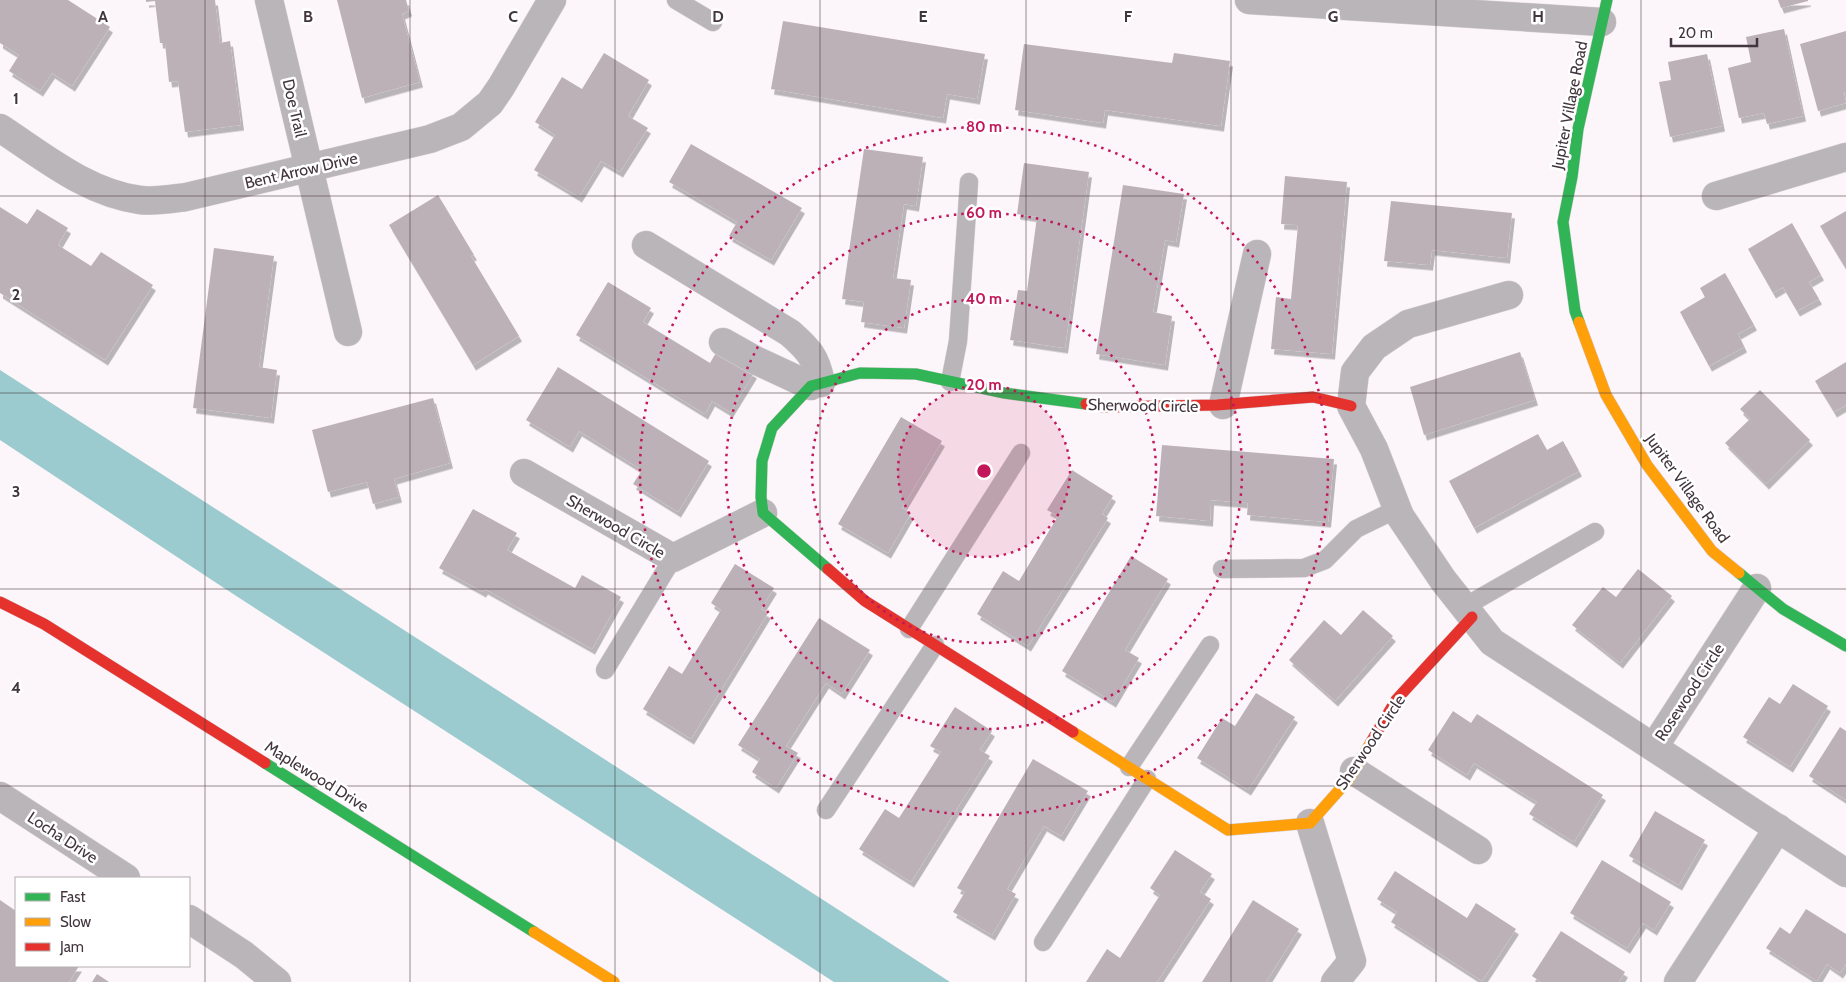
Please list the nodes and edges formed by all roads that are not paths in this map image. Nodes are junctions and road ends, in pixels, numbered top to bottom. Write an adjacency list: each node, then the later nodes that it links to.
1 (269, 0): 9 (street, Doe Trail)
2 (552, 0): 9 (street, Bent Arrow Drive)
3 (676, 0): 6 (lane)
4 (1249, 0): 5 (street)
5 (1604, 11): 28 (street, Jupiter Village Road)
6 (713, 22)
7 (0, 128): 9 (street, Bent Arrow Drive)
8 (1846, 157): 11 (street)
9 (309, 168): 15 (street, Doe Trail)
10 (969, 182): 17 (lane)
11 (1716, 196)
12 (646, 245): 18 (street)
13 (1257, 254): 19 (street)
14 (1508, 295): 20 (street)
15 (348, 332)
16 (723, 342): 18 (street)
17 (950, 382): 18 (street, Sherwood Circle); 19 (street, Sherwood Circle)
18 (816, 385): 24 (street)
19 (1222, 405): 20 (street, Sherwood Circle)
20 (1351, 406): 23 (street)
21 (1021, 453): 31 (lane)
22 (524, 474): 26 (street, Sherwood Circle)
23 (1398, 508): 27 (lane); 30 (street)
24 (763, 513): 26 (street, Sherwood Circle); 31 (street)
25 (1595, 532): 30 (lane)
26 (673, 558): 35 (lane)
27 (1222, 569)
28 (1757, 588): 34 (street, Jupiter Village Road); 36 (street, Rosewood Circle)
29 (0, 602): 50 (street, Maplewood Drive)
30 (1468, 612): 36 (street); 38 (street, Sherwood Circle)
31 (908, 629): 32 (street)
32 (935, 645): 37 (street); 41 (lane)
33 (1210, 646): 37 (lane)
34 (1846, 646)
35 (605, 670)
36 (1654, 747): 43 (street, Rosewood Circle)
37 (1129, 767): 39 (street)
38 (1354, 771): 42 (street, Sherwood Circle); 44 (street)
39 (1147, 779): 42 (street); 48 (lane)
40 (0, 796): 46 (street, Locha Drive)
41 (826, 810)
42 (1310, 823): 51 (street)
43 (1778, 828): 45 (street, Rosewood Circle); 52 (street)
44 (1478, 850)
45 (1846, 873)
46 (124, 877)
47 (190, 920): 49 (street)
48 (1043, 942)
49 (277, 982)
50 (614, 982)
51 (1335, 982)
52 (1678, 982)

